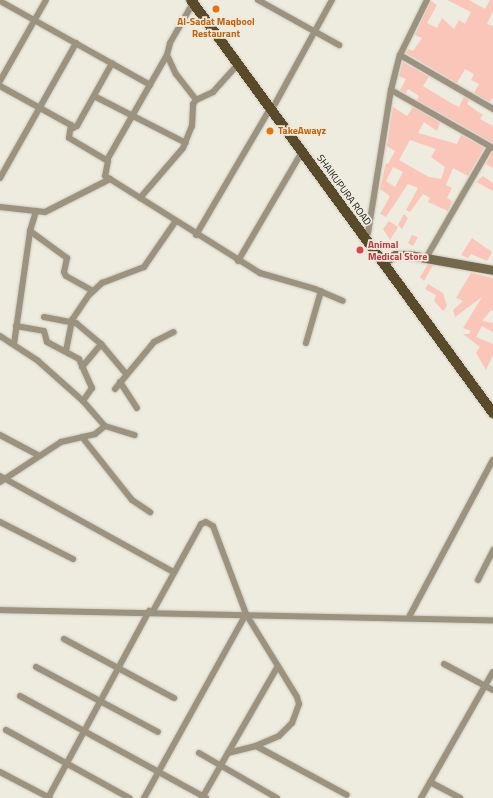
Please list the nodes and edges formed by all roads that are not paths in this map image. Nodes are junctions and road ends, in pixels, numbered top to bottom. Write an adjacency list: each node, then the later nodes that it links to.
1 (46, 0): 7 (street)
2 (258, 0): 8 (street)
3 (332, 0): 8 (street)
4 (427, 0): 11 (street)
5 (0, 1): 7 (street)
6 (194, 1): 12 (street); 14 (main road, SHAIKUPURA ROAD); 22 (main road, SHAIKUPURA ROAD)
7 (35, 20): 9 (street); 15 (street)
8 (315, 31): 10 (street); 22 (street)
9 (76, 44): 13 (street); 21 (street)
10 (339, 44)
11 (400, 54): 18 (street); 23 (street)
12 (167, 55): 16 (street); 20 (street)
13 (112, 63): 16 (street); 19 (street)
14 (239, 63): 20 (street); 22 (main road, SHAIKUPURA ROAD)
15 (0, 82)
16 (150, 85): 24 (street)
17 (0, 86): 21 (street)
18 (391, 90): 27 (street); 38 (street)
19 (94, 96): 24 (street); 25 (street)
20 (196, 100): 26 (street)
21 (39, 107): 25 (street); 30 (street)
22 (272, 107): 28 (main road, SHAIKUPURA ROAD); 38 (main road, SHAIKUPURA ROAD); 39 (street)
23 (493, 109)
24 (132, 116): 26 (street); 29 (street)
25 (73, 128): 29 (street)
26 (186, 143): 32 (street)
27 (492, 147): 40 (street)
28 (302, 152): 41 (main road, SHAIKUPURA ROAD); 42 (street)
29 (107, 160): 31 (street)
30 (0, 178)
31 (110, 179): 32 (street); 34 (street)
32 (140, 198): 36 (street)
33 (2, 208): 34 (street); 35 (street)
34 (36, 211): 37 (street)
35 (0, 215)
36 (175, 222): 39 (street); 44 (street)
37 (30, 231): 44 (street); 49 (street)
38 (368, 233): 41 (main road, SHAIKUPURA ROAD)
39 (196, 235): 42 (street)
40 (426, 258): 41 (street); 43 (street)
41 (385, 260): 61 (main road, SHAIKUPURA ROAD); 63 (main road, SHAIKUPURA ROAD)
42 (238, 261): 45 (street)
43 (493, 270)
44 (93, 291): 48 (street)
45 (321, 291): 46 (street); 52 (street)
46 (343, 301)
47 (44, 317): 48 (street)
48 (72, 320): 54 (street); 55 (street)
49 (16, 326): 53 (street); 55 (street)
50 (174, 332): 57 (street)
51 (0, 336): 53 (street)
52 (306, 343)
53 (14, 344): 60 (street)
54 (101, 344): 56 (street); 57 (street)
55 (66, 351): 56 (street)
56 (82, 367): 60 (street)
57 (126, 374): 58 (street)
58 (120, 382): 59 (street); 62 (street)
59 (115, 389)
60 (83, 401): 64 (street)
61 (493, 403)
62 (137, 408)
63 (493, 413)
64 (105, 426): 66 (street); 67 (street)
65 (0, 435): 68 (street)
66 (135, 435)
67 (82, 437): 68 (street); 71 (street)
68 (38, 455): 70 (street)
69 (493, 460): 80 (street)
70 (2, 479): 75 (street)
71 (150, 512)
72 (0, 522): 74 (street)
73 (493, 550): 76 (street)
74 (73, 559)
75 (173, 572): 78 (street); 79 (street)
76 (478, 580)
77 (0, 610): 78 (street)
78 (151, 611): 79 (street); 86 (street)
79 (246, 614): 80 (street); 84 (street); 102 (street)
80 (409, 617): 81 (street)
81 (493, 620)
82 (64, 639): 86 (street)
83 (444, 664): 88 (street)
84 (278, 666): 96 (street); 98 (street)
85 (36, 667): 92 (street)
86 (117, 669): 91 (street); 92 (street)
87 (493, 672): 88 (street)
88 (485, 686): 89 (street); 103 (street)
89 (493, 690)
90 (20, 696): 94 (street)
91 (174, 698)
92 (100, 703): 94 (street); 95 (street)
93 (6, 730): 99 (street)
94 (85, 732): 99 (street); 102 (street)
95 (158, 732)
96 (256, 746): 98 (street); 104 (street)
97 (199, 753): 100 (street)
98 (228, 753): 100 (street)
99 (67, 764): 106 (street); 107 (street)
100 (221, 766): 105 (street); 109 (street)
101 (0, 772): 106 (street)
102 (158, 772): 105 (street); 108 (street)
103 (430, 782): 110 (street); 111 (street)
104 (347, 795)
105 (204, 797)
106 (49, 798)
107 (129, 798)
108 (144, 798)
109 (277, 798)
110 (421, 798)
111 (460, 798)

